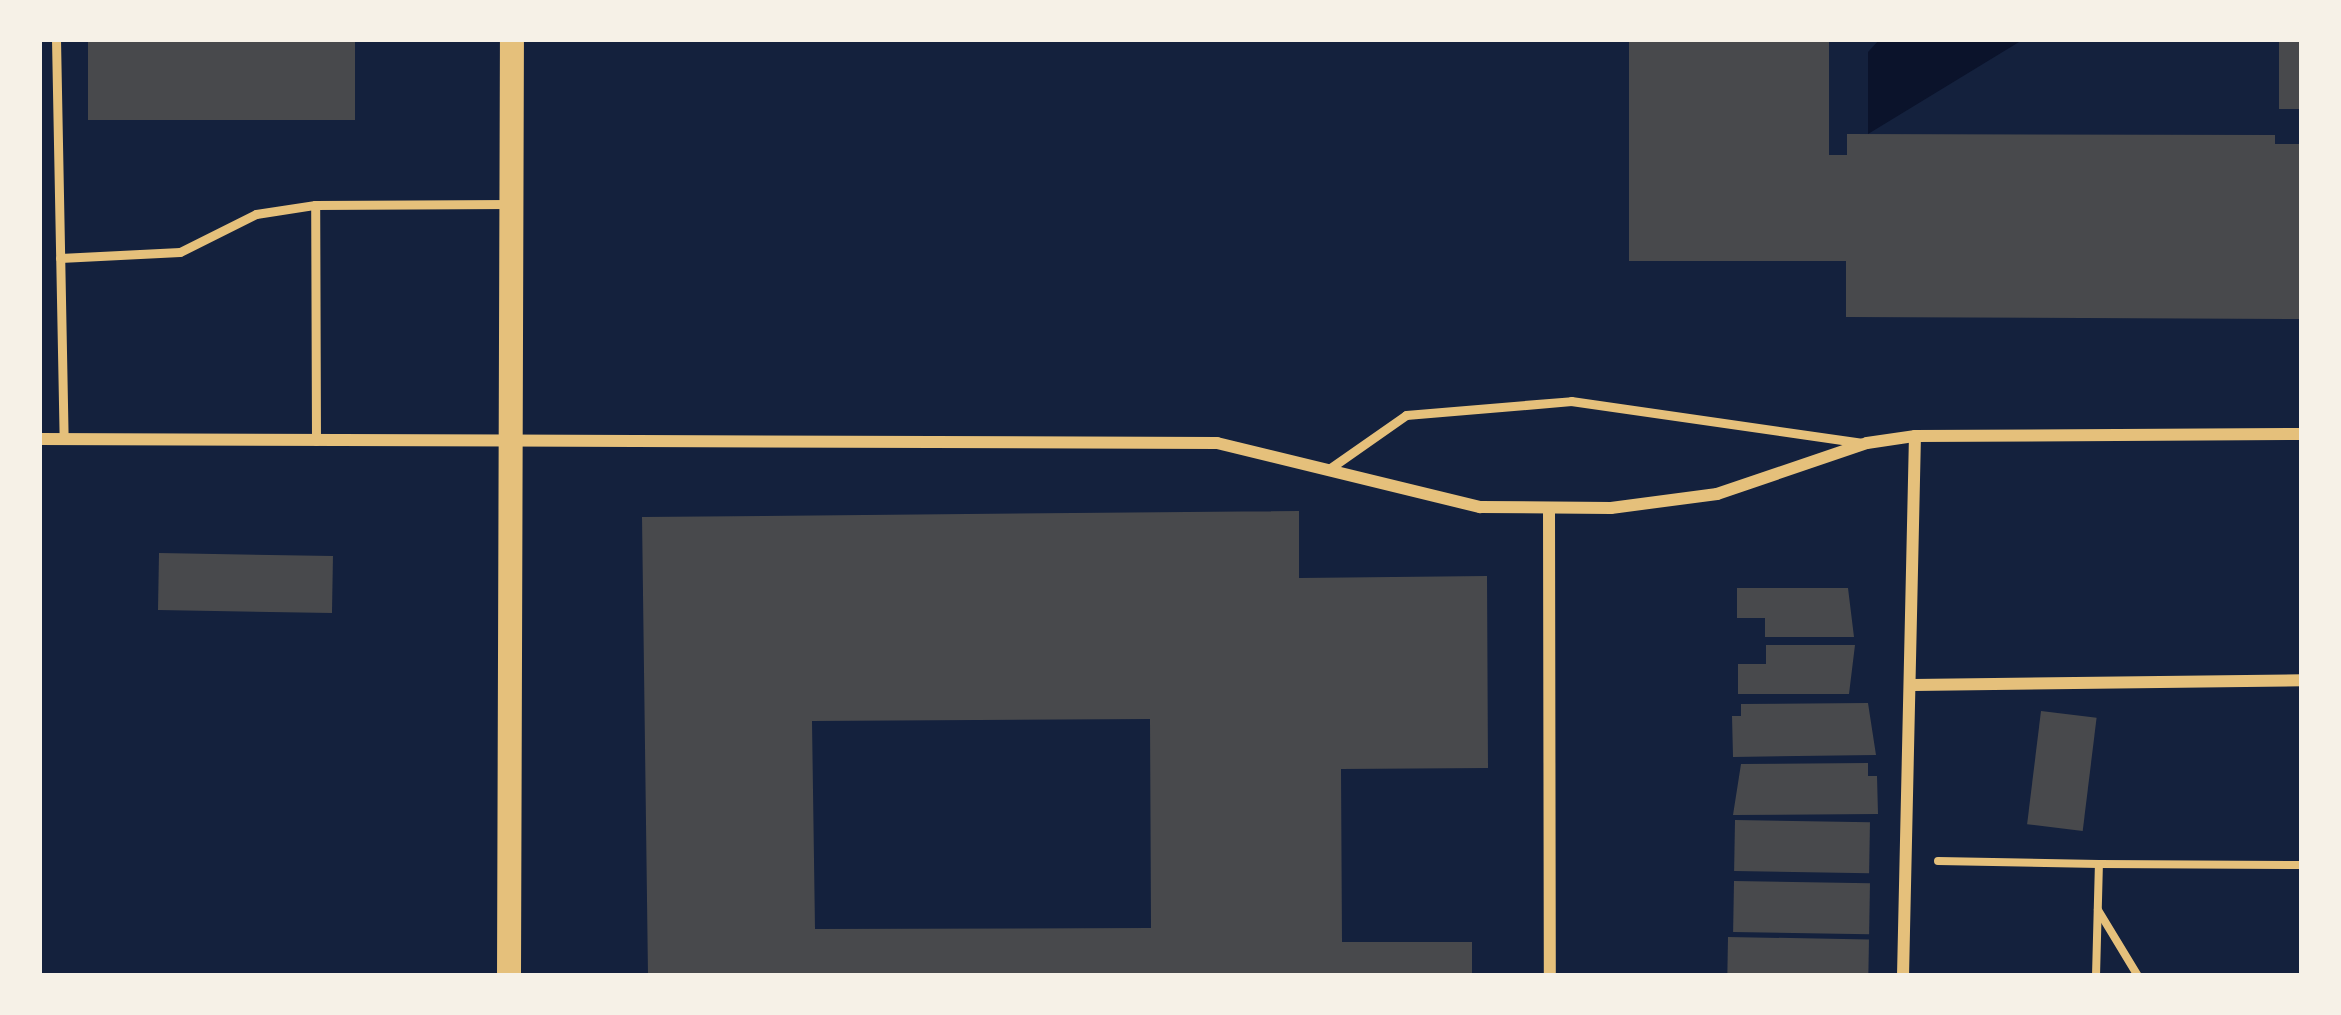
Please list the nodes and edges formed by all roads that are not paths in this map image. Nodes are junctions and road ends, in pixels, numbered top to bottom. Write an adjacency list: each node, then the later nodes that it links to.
1 (56, 39): 4 (lane)
2 (512, 39): 5 (main road)
3 (39, 61): 4 (lane)
4 (56, 61): 7 (lane)
5 (514, 204): 6 (lane); 13 (main road)
6 (315, 206): 7 (lane); 12 (lane)
7 (60, 258): 11 (lane)
8 (2302, 434): 9 (street)
9 (1915, 436): 14 (street); 18 (street)
10 (39, 439): 11 (street)
11 (64, 439): 12 (street)
12 (316, 441): 13 (street)
13 (512, 442): 15 (street); 19 (main road)
14 (1867, 443): 15 (lane); 16 (street)
15 (1328, 470): 16 (street)
16 (1549, 508): 20 (street)
17 (2302, 680): 18 (street)
18 (1913, 686): 21 (street)
19 (509, 976)
20 (1550, 976)
21 (1903, 976)

